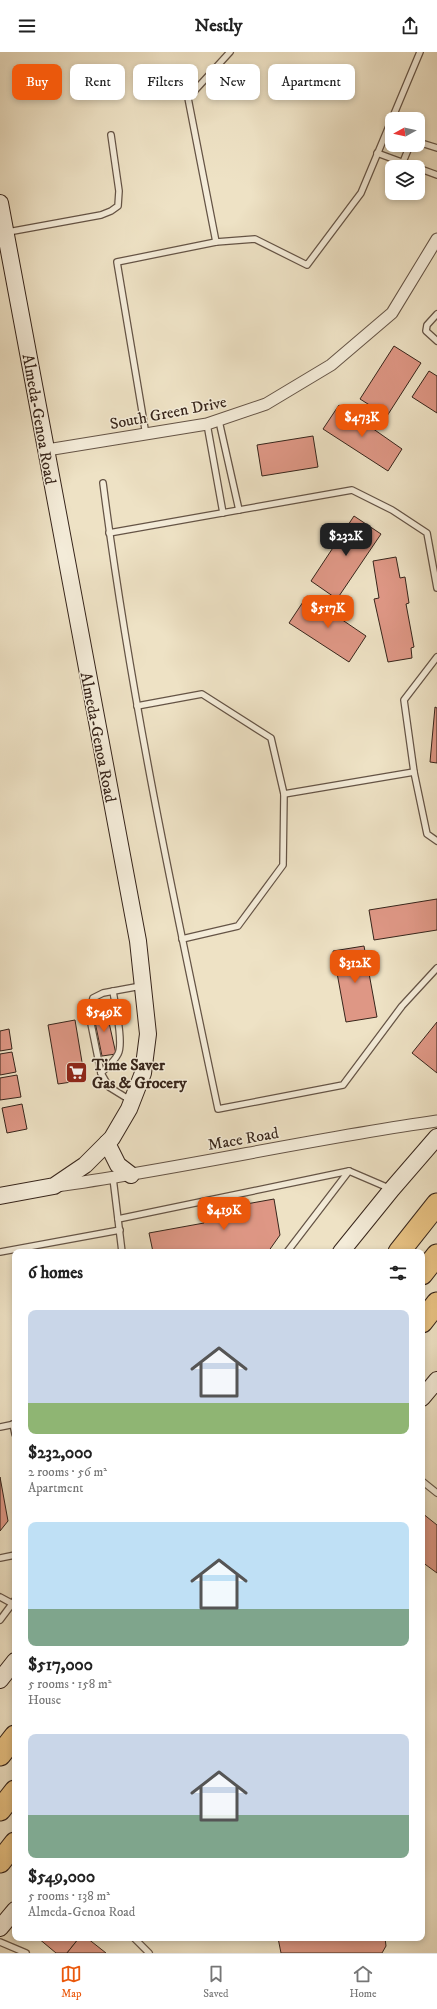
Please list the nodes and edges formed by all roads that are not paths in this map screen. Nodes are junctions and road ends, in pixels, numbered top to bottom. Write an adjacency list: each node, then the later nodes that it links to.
1 (230, 52): 15 (lane)
2 (420, 52): 3 (lane)
3 (397, 112)
4 (111, 135): 13 (lane)
5 (385, 139): 8 (lane)
6 (425, 144): 7 (lane)
7 (437, 148)
8 (377, 153): 9 (lane); 15 (lane)
9 (397, 160)
10 (425, 170): 11 (lane)
11 (437, 175)
12 (0, 203): 13 (street, Almeda-Genoa Road)
13 (6, 232): 21 (street, Almeda-Genoa Road)
14 (437, 239): 18 (street, South Green Drive)
15 (216, 242): 20 (lane)
16 (437, 314): 17 (lane)
17 (437, 341)
18 (220, 421): 19 (street, South Green Drive); 23 (lane)
19 (207, 424): 20 (street, South Green Drive); 24 (lane)
20 (146, 435): 21 (street, South Green Drive)
21 (47, 450): 34 (street, Almeda-Genoa Road)
22 (103, 483): 25 (lane)
23 (239, 510): 24 (lane); 26 (lane)
24 (223, 513): 25 (lane)
25 (109, 533): 28 (lane)
26 (437, 588)
27 (437, 657): 29 (lane)
28 (137, 706): 30 (lane); 32 (lane)
29 (414, 772): 30 (lane); 31 (lane)
30 (284, 794): 32 (lane)
31 (437, 841)
32 (182, 939): 33 (lane)
33 (437, 968)
34 (144, 986): 35 (lane); 37 (street, Almeda-Genoa Road)
35 (113, 991): 36 (lane); 36 (lane)
36 (101, 1073): 37 (lane)
37 (132, 1102): 40 (street, Almeda-Genoa Road)
38 (437, 1121): 42 (street, Mace Road)
39 (437, 1137): 45 (street)
40 (107, 1143): 42 (street); 44 (street, Almeda-Genoa Road)
41 (349, 1171): 45 (lane); 48 (lane); 52 (lane)
42 (131, 1175): 43 (street, Mace Road)
43 (112, 1178): 44 (street, Mace Road); 48 (lane)
44 (54, 1186): 46 (street, Almeda-Genoa Road)
45 (392, 1189): 53 (street)
46 (0, 1196)
47 (437, 1204): 54 (highway)
48 (118, 1219): 49 (lane)
49 (120, 1230): 50 (lane); 51 (lane)
50 (16, 1249)
51 (122, 1249)
52 (289, 1249)
53 (343, 1249)
54 (401, 1249)
55 (12, 1250): 56 (lane)
56 (0, 1252)
57 (437, 1255): 58 (highway)
58 (425, 1270)
59 (437, 1303): 60 (highway)
60 (425, 1318)
61 (437, 1380): 62 (street)
62 (425, 1394)
63 (12, 1424): 64 (lane)
64 (0, 1427)
65 (425, 1483): 66 (lane)
66 (437, 1493)
67 (12, 1556): 68 (lane)
68 (0, 1558)
69 (0, 1597): 70 (lane)
70 (12, 1601)
71 (12, 1605): 72 (lane)
72 (0, 1620)
73 (12, 1665): 74 (street)
74 (0, 1680)
75 (12, 1740): 76 (highway)
76 (0, 1755)
77 (12, 1795): 78 (highway)
78 (0, 1810)
79 (12, 1847): 80 (highway)
80 (0, 1862)
81 (12, 1914): 82 (street)
82 (0, 1928)
83 (137, 1941): 86 (lane)
84 (0, 1942): 85 (lane)
85 (26, 1953)
86 (149, 1953)

